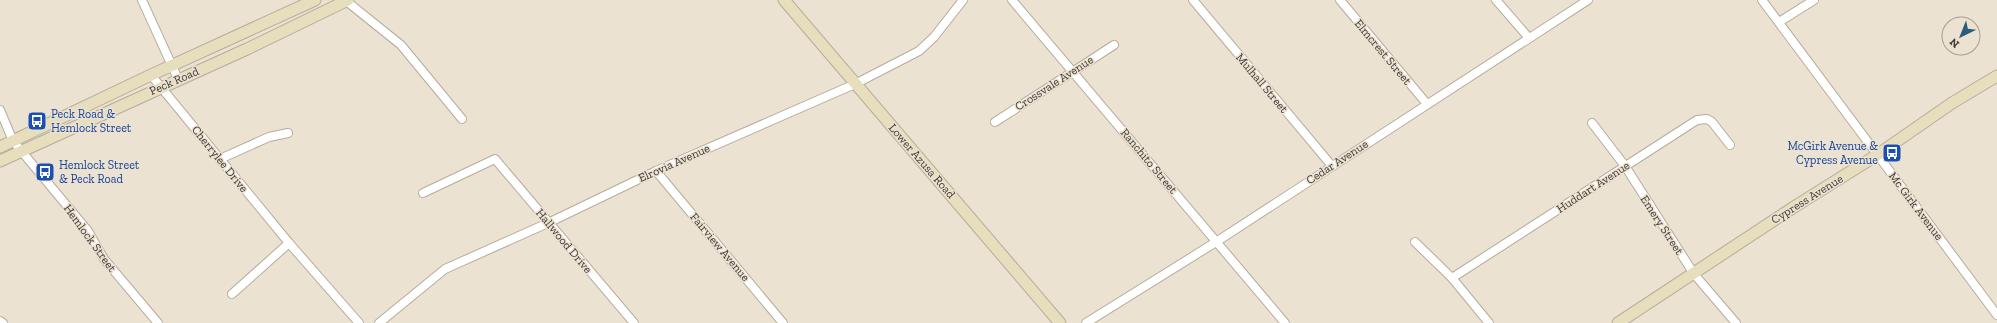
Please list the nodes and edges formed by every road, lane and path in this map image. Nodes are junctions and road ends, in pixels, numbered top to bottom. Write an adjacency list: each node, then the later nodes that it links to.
1 (142, 0): 16 (street)
2 (315, 0): 16 (main road, Peck Road)
3 (346, 0): 20 (main road, Peck Road); 25 (street)
4 (784, 0): 21 (main road, Lower Azusa Road)
5 (963, 0): 21 (street, Elrovia Avenue)
6 (1012, 0): 17 (street, Ranchito Street)
7 (1193, 0): 36 (street, Mulhall Street)
8 (1340, 0): 23 (street, Elmcrest Street)
9 (1496, 0): 14 (street)
10 (1588, 0): 14 (street, Cedar Avenue)
11 (1762, 0): 13 (street, Mc Girk Avenue)
12 (1814, 0): 13 (street)
13 (1779, 22): 33 (street, Mc Girk Avenue)
14 (1529, 38): 23 (street, Cedar Avenue)
15 (1114, 45): 17 (street, Crossvale Avenue)
16 (172, 66): 18 (main road, Peck Road); 20 (street)
17 (1073, 71): 26 (street, Crossvale Avenue); 41 (street, Ranchito Street)
18 (151, 75): 22 (street, Cherrylee Drive); 29 (main road, Peck Road)
19 (1997, 76): 33 (main road, Cypress Avenue)
20 (178, 79): 22 (main road, Peck Road)
21 (855, 84): 38 (street, Elrovia Avenue); 55 (main road, Lower Azusa Road)
22 (160, 87): 32 (main road, Peck Road); 34 (street, Cherrylee Drive)
23 (1427, 104): 36 (street, Cedar Avenue)
24 (0, 110): 29 (street, Hemlock Street)
25 (462, 119)
26 (995, 122)
27 (1592, 123): 37 (street, Emery Street)
28 (288, 133): 34 (street)
29 (13, 141): 31 (main road, Peck Road); 32 (street, Hemlock Street)
30 (1730, 145): 37 (street, Huddart Avenue)
31 (0, 147)
32 (22, 151): 35 (main road, Peck Road); 50 (street, Hemlock Street)
33 (1878, 155): 44 (main road, Cypress Avenue); 47 (street, Mc Girk Avenue)
34 (220, 159): 43 (street, Cherrylee Drive)
35 (0, 161)
36 (1332, 166): 41 (street, Cedar Avenue)
37 (1625, 166): 44 (street, Emery Street); 45 (street, Huddart Avenue)
38 (656, 171): 40 (street, Elrovia Avenue); 54 (street, Fairview Avenue)
39 (423, 193): 40 (street, Hallwood Drive)
40 (548, 223): 52 (street, Elrovia Avenue); 53 (street, Hallwood Drive)
41 (1216, 242): 56 (street, Cedar Avenue); 57 (street, Ranchito Street)
42 (1415, 242): 45 (street)
43 (289, 243): 46 (street); 51 (street, Cherrylee Drive)
44 (1694, 274): 59 (main road, Cypress Avenue); 60 (street, Emery Street)
45 (1452, 278): 58 (street)
46 (232, 294)
47 (1997, 315)
48 (0, 321): 49 (street)
49 (3, 323)
50 (157, 323)
51 (359, 323)
52 (379, 323)
53 (634, 323)
54 (783, 323)
55 (1060, 323)
56 (1086, 323)
57 (1285, 323)
58 (1489, 323)
59 (1618, 323)
60 (1736, 323)

